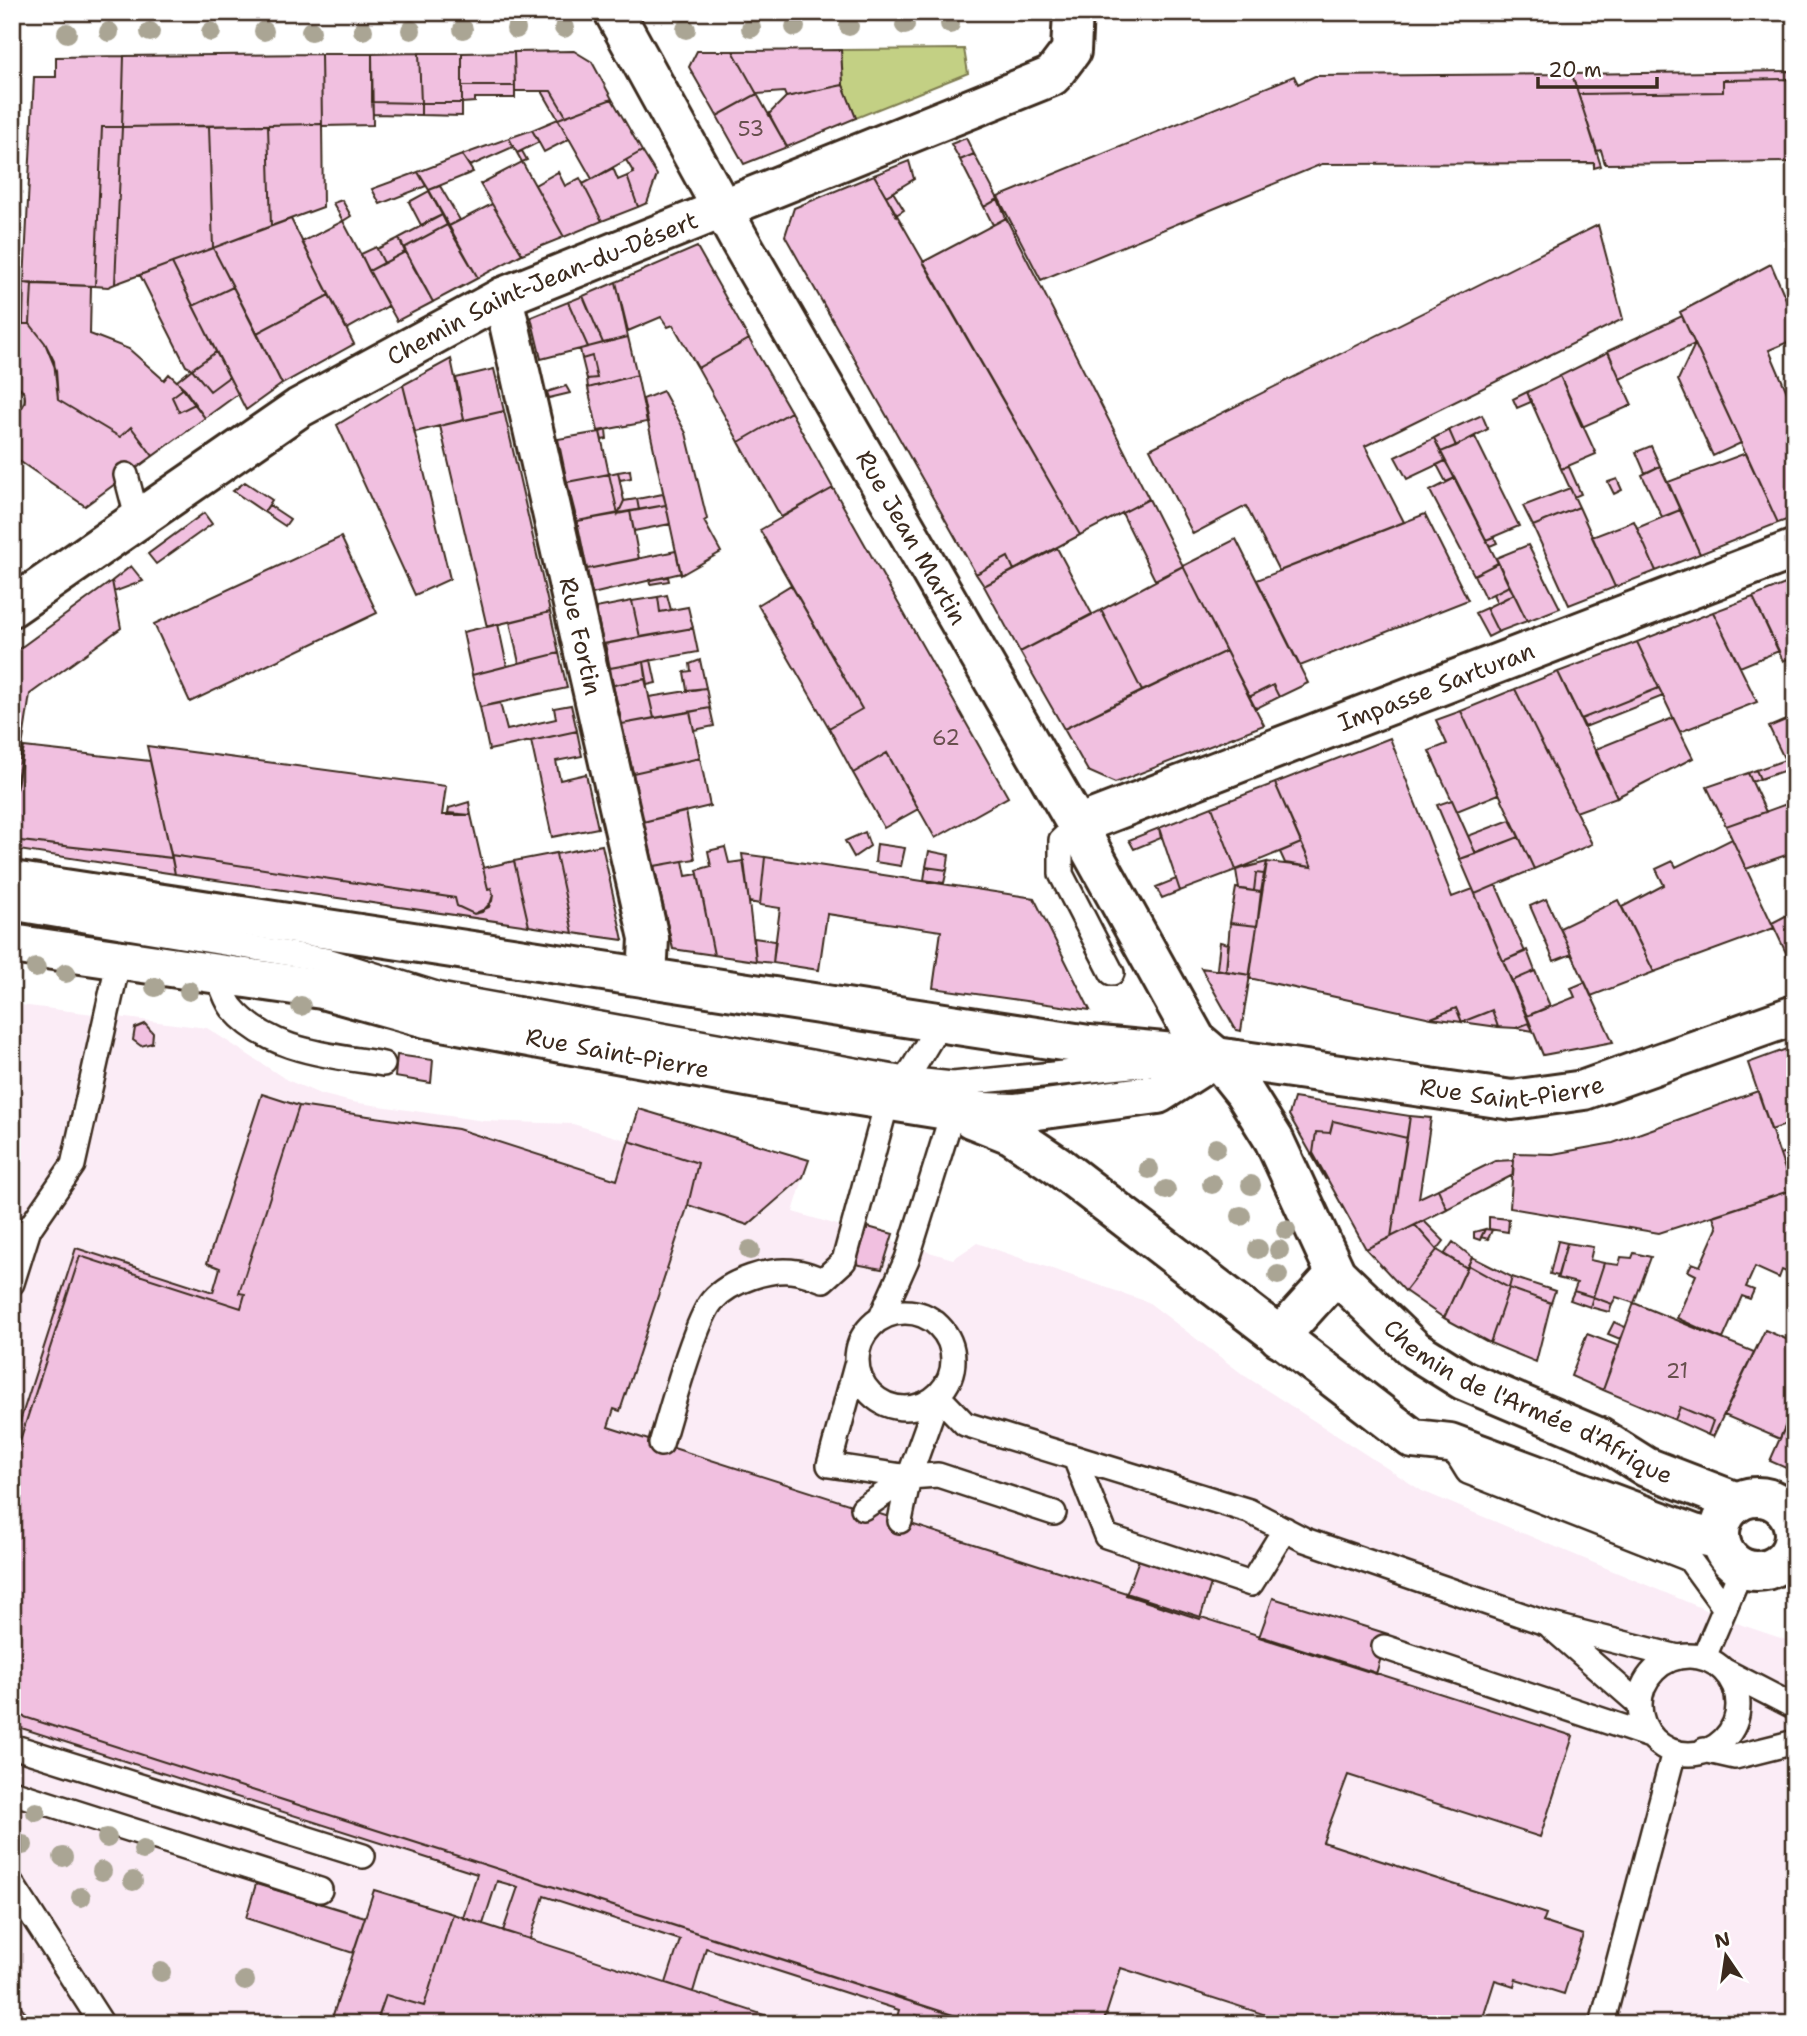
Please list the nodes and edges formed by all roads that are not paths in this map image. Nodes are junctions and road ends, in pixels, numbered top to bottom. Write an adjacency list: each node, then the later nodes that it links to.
1 (614, 12): 3 (street, Rue Jean Martin)
2 (1073, 12): 3 (street, Chemin Saint-Jean-du-Désert)
3 (722, 207): 4 (street, Chemin Saint-Jean-du-Désert); 9 (street, Rue Jean Martin)
4 (503, 297): 6 (street, Chemin Saint-Jean-du-Désert); 16 (street, Rue Fortin)
5 (126, 475): 6 (lane)
6 (137, 517): 8 (street, Chemin Saint-Jean-du-Désert)
7 (1795, 549): 9 (street, Impasse Sarturan)
8 (12, 607)
9 (1077, 825): 15 (lane); 19 (street, Rue Jean Martin)
10 (12, 881): 16 (street, Rue Saint-Pierre)
11 (12, 908): 21 (lane)
12 (12, 944): 13 (street, Rue Saint-Pierre)
13 (119, 958): 14 (street, Rue Saint-Pierre); 24 (lane)
14 (217, 973): 20 (lane); 21 (street, Rue Saint-Pierre)
15 (1112, 973)
16 (647, 978): 18 (street, Rue Saint-Pierre)
17 (1795, 1015): 19 (street, Rue Saint-Pierre)
18 (940, 1023): 19 (street, Rue Saint-Pierre); 21 (lane)
19 (1216, 1057): 21 (lane); 22 (street, Rue Saint-Pierre); 23 (street, Chemin de l'Armée d'Afrique)
20 (383, 1064)
21 (896, 1091): 22 (street, Rue Saint-Pierre); 30 (lane)
22 (953, 1111): 25 (lane); 26 (street, Chemin de l'Armée d'Afrique)
23 (1336, 1274): 26 (street); 33 (street, Chemin de l'Armée d'Afrique)
24 (12, 1283)
25 (882, 1315): 27 (lane); 28 (lane)
26 (1279, 1337): 29 (street, Chemin de l'Armée d'Afrique)
27 (857, 1362): 28 (lane); 32 (lane)
28 (938, 1396): 31 (lane); 32 (lane)
29 (1450, 1443): 39 (street, Chemin de l'Armée d'Afrique); 40 (lane)
30 (661, 1444)
31 (1074, 1458): 38 (lane); 38 (lane)
32 (909, 1477): 34 (lane); 35 (lane); 36 (lane)
33 (1737, 1502): 37 (street); 39 (street)
34 (863, 1508)
35 (1054, 1513)
36 (900, 1521)
37 (1794, 1526): 39 (street)
38 (1285, 1530): 41 (lane)
39 (1759, 1560): 40 (lane)
40 (1724, 1607): 44 (lane)
41 (1548, 1624): 43 (lane); 46 (lane)
42 (1384, 1647): 48 (lane)
43 (1678, 1657): 44 (lane); 46 (lane)
44 (1704, 1657): 45 (lane)
45 (1725, 1671): 47 (lane); 51 (lane)
46 (1639, 1704): 48 (lane)
47 (1795, 1707)
48 (1650, 1737): 52 (lane)
49 (1795, 1742): 51 (lane)
50 (12, 1746): 54 (lane)
51 (1704, 1750): 52 (lane)
52 (1674, 1752): 58 (lane)
53 (12, 1791): 56 (lane)
54 (363, 1856)
55 (12, 1884): 57 (lane)
56 (320, 1890)
57 (102, 2024)
58 (1602, 2024)

